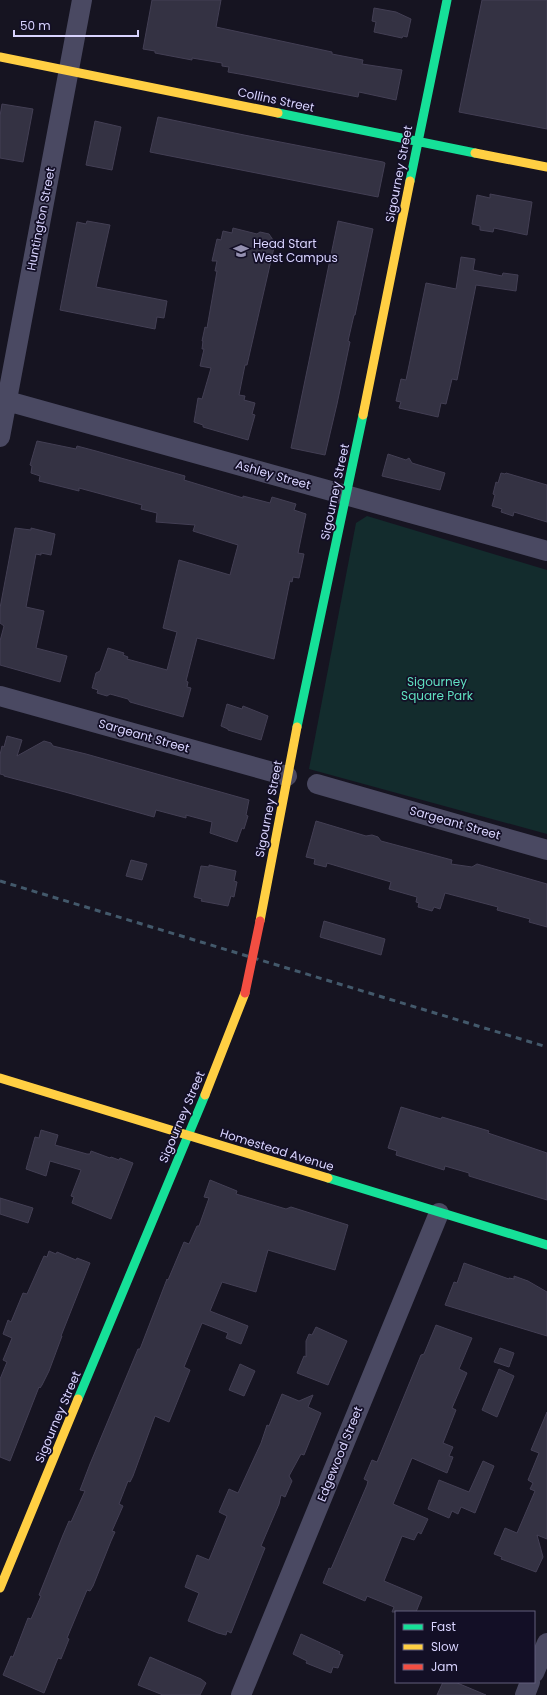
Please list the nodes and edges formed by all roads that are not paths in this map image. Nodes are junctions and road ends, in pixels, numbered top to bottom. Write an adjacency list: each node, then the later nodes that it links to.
1 (82, 0): 4 (street, Huntington Street)
2 (447, 0): 5 (main road, Sigourney Street)
3 (0, 57): 4 (main road, Collins Street)
4 (69, 70): 5 (main road, Collins Street); 7 (street, Huntington Street)
5 (418, 141): 6 (main road, Collins Street); 9 (main road, Sigourney Street)
6 (547, 167)
7 (4, 399): 8 (street, Huntington Street); 9 (street, Ashley Street)
8 (0, 437)
9 (346, 496): 10 (street, Ashley Street); 12 (main road, Sigourney Street)
10 (547, 552)
11 (0, 696): 12 (street, Sargeant Street)
12 (287, 776): 16 (main road, Sigourney Street, bridge)
13 (317, 784): 14 (street, Sargeant Street)
14 (547, 850)
15 (0, 1078): 16 (main road, Homestead Avenue)
16 (188, 1135): 17 (main road, Homestead Avenue); 19 (main road, Sigourney Street)
17 (439, 1213): 18 (main road, Homestead Avenue); 23 (street, Edgewood Street)
18 (547, 1245)
19 (0, 1588)
20 (547, 1643): 21 (street)
21 (535, 1671)
22 (530, 1683): 24 (street)
23 (242, 1695)
24 (524, 1695)

